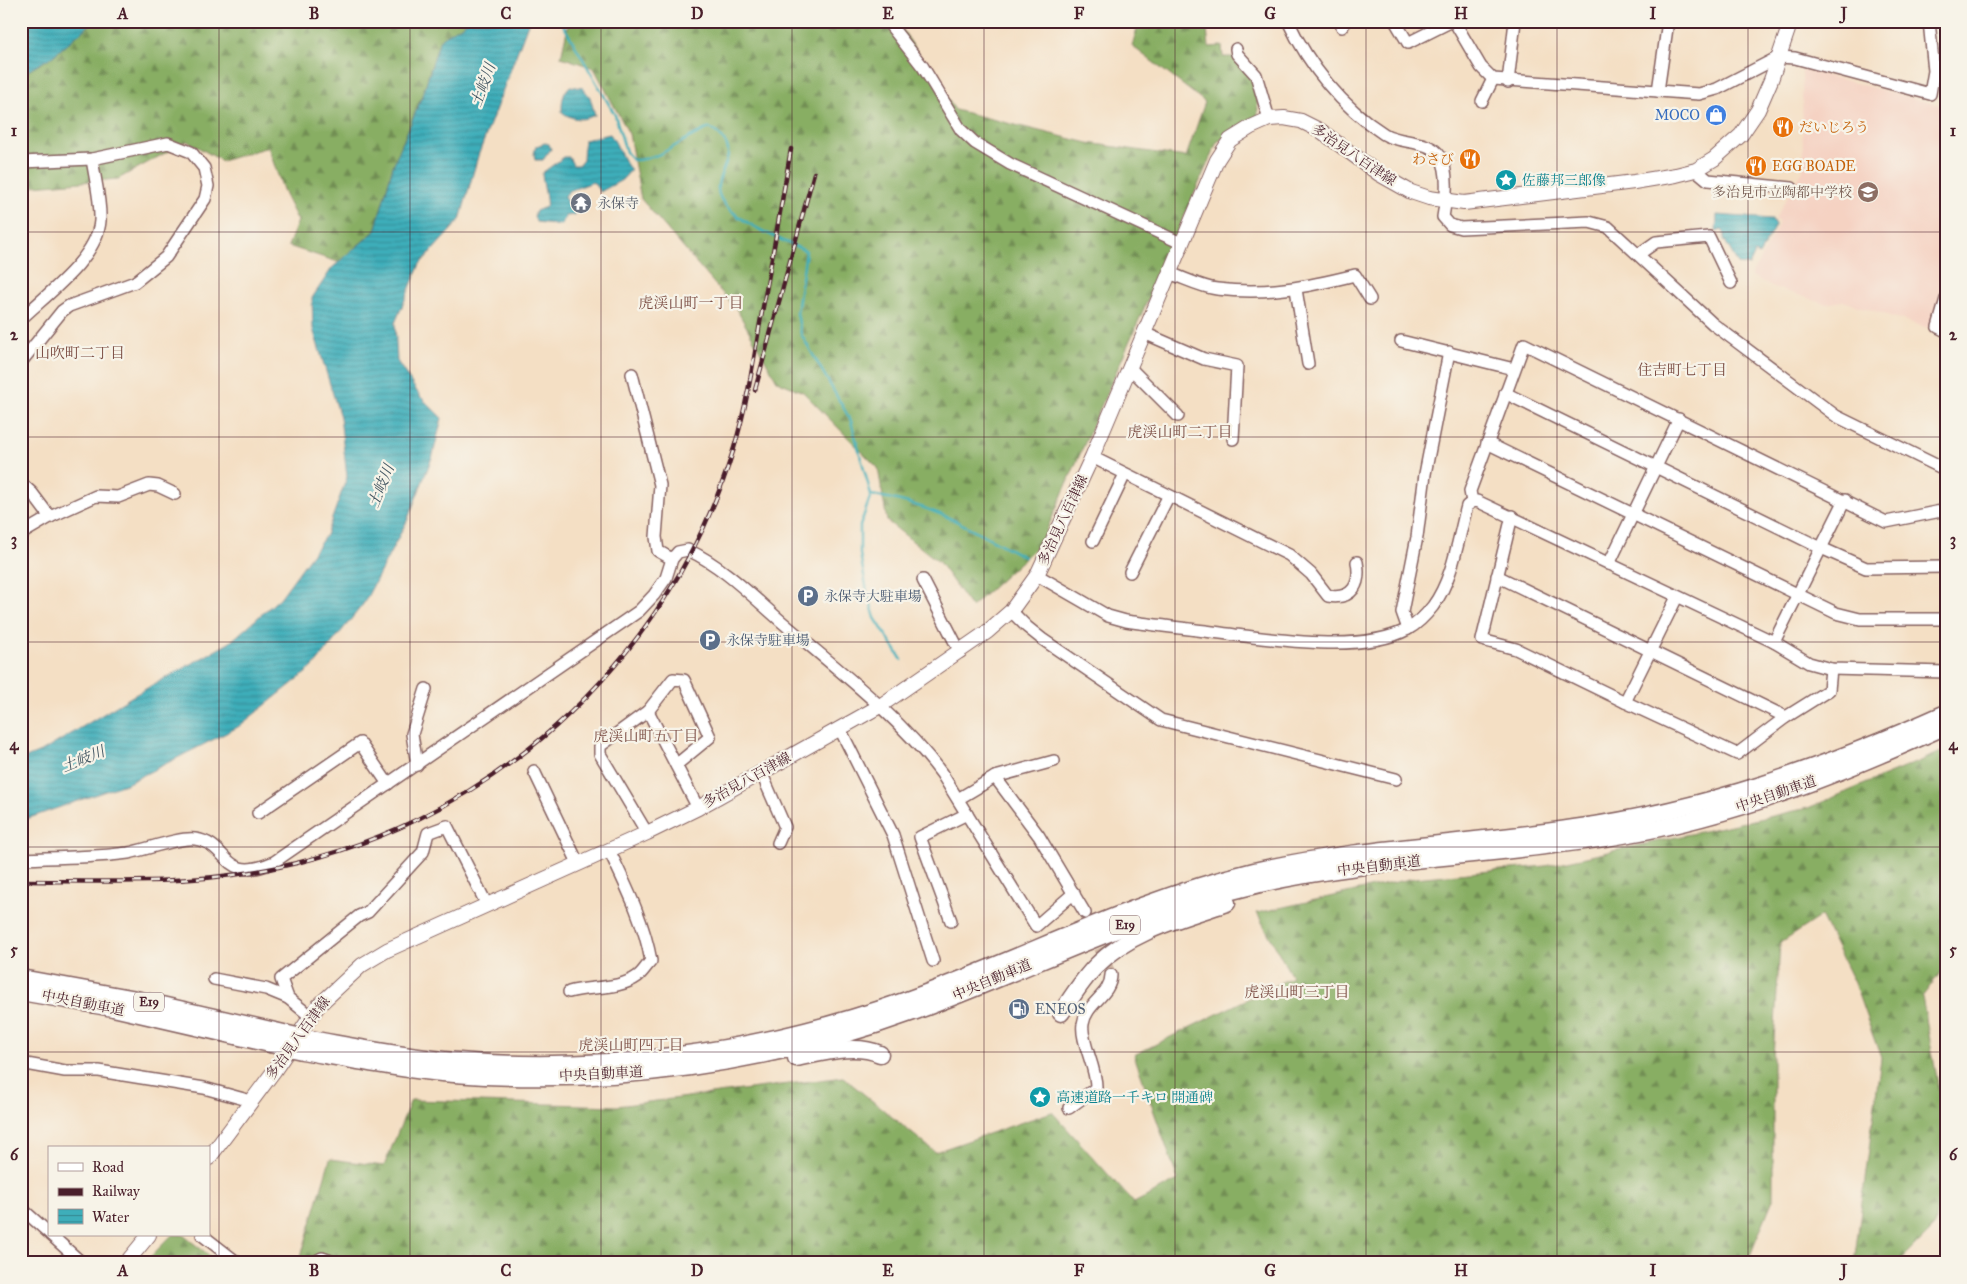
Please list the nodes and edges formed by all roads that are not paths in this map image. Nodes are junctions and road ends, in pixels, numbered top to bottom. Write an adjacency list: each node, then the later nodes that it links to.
1 (887, 21): 21 (street)
2 (1288, 21): 20 (street)
3 (1395, 21): 4 (street)
4 (1453, 21): 11 (street)
5 (1515, 21): 12 (street)
6 (1668, 21): 13 (street)
7 (1791, 21): 10 (main road, 多治見八百津線)
8 (1929, 21): 10 (street)
9 (1236, 49): 15 (street)
10 (1779, 57): 13 (street); 18 (main road, 多治見八百津線)
11 (1493, 79): 12 (street); 14 (street)
12 (1508, 82): 13 (street)
13 (1658, 91)
14 (1482, 101)
15 (1269, 119): 20 (main road, 多治見八百津線); 21 (main road, 多治見八百津線)
16 (92, 159): 17 (street); 28 (street); 33 (street)
17 (21, 162)
18 (1696, 170): 19 (street); 20 (main road, 多治見八百津線)
19 (1792, 188)
20 (1446, 200): 22 (street)
21 (1181, 243): 23 (main road, 多治見八百津線)
22 (1639, 254): 24 (street); 45 (street)
23 (1169, 273): 25 (street); 30 (main road, 多治見八百津線)
24 (1731, 283)
25 (1296, 289): 26 (street); 34 (street)
26 (1370, 299)
27 (1946, 299): 29 (street)
28 (21, 319)
29 (1946, 331)
30 (1144, 333): 35 (main road, 多治見八百津線); 41 (street)
31 (1401, 341): 32 (street)
32 (1449, 352): 36 (street); 71 (street)
33 (21, 362)
34 (1308, 364)
35 (1129, 367): 39 (street); 43 (main road, 多治見八百津線)
36 (1514, 369): 38 (street); 40 (street)
37 (632, 374): 59 (street)
38 (1505, 393): 42 (street); 44 (street)
39 (1178, 416)
40 (1679, 419): 44 (street); 50 (street)
41 (1233, 439)
42 (1487, 443): 51 (street); 53 (street)
43 (1092, 457): 46 (street); 64 (main road, 多治見八百津線)
44 (1655, 465): 53 (street); 58 (street)
45 (1946, 470)
46 (1125, 474): 49 (street); 57 (street)
47 (21, 483): 55 (street)
48 (175, 494): 55 (street)
49 (1168, 497): 60 (street); 63 (street)
50 (1845, 500): 52 (street); 58 (street)
51 (1472, 502): 54 (street); 71 (street)
52 (1946, 510)
53 (1632, 514): 61 (street); 67 (street)
54 (1512, 516): 61 (street); 65 (street)
55 (50, 517): 56 (street)
56 (21, 534)
57 (1093, 541)
58 (1819, 547): 62 (street); 67 (street)
59 (672, 559): 79 (street); 86 (street)
60 (1357, 562)
61 (1609, 564): 68 (street)
62 (1946, 568)
63 (1130, 572)
64 (1037, 575): 69 (main road, 多治見八百津線); 71 (street)
65 (1497, 576): 73 (street); 78 (street)
66 (923, 580): 74 (street)
67 (1797, 594): 70 (street); 72 (street)
68 (1677, 597): 72 (street); 73 (street)
69 (1011, 611): 74 (main road, 多治見八百津線); 91 (street)
70 (1946, 619)
71 (1408, 629)
72 (1774, 642): 75 (street)
73 (1651, 651): 78 (street); 82 (street)
74 (960, 652): 79 (main road, 多治見八百津線)
75 (1831, 669): 76 (street); 82 (street)
76 (1946, 672)
77 (426, 689): 86 (street)
78 (1625, 702): 82 (street)
79 (880, 706): 84 (main road, 多治見八百津線); 93 (street)
80 (648, 712): 87 (street); 87 (street); 97 (street)
81 (1946, 713): 117 (highway, 中央自動車道 / E19)
82 (1786, 717)
83 (1946, 726): 101 (highway, 中央自動車道 / E19)
84 (840, 729): 89 (main road, 多治見八百津線); 107 (street)
85 (1054, 761): 90 (street)
86 (417, 765): 92 (street)
87 (676, 765): 94 (street)
88 (534, 771): 102 (street)
89 (761, 772): 94 (main road, 多治見八百津線); 98 (street)
90 (995, 777): 93 (street); 103 (street)
91 (1396, 779)
92 (388, 784): 95 (street); 100 (street)
93 (958, 799): 96 (street)
94 (698, 808): 97 (main road, 多治見八百津線)
95 (258, 813)
96 (967, 814): 103 (street); 106 (street)
97 (647, 833): 99 (main road, 多治見八百津線)
98 (778, 843)
99 (609, 850): 102 (main road, 多治見八百津線); 112 (street)
100 (21, 859)
101 (1405, 862): 114 (highway); 120 (highway, 中央自動車道 / E19)
102 (578, 863): 104 (main road, 多治見八百津線)
103 (1074, 893): 105 (street)
104 (487, 905): 113 (street); 115 (main road, 多治見八百津線)
105 (1085, 913)
106 (951, 921)
107 (933, 961)
108 (1112, 975): 122 (street)
109 (21, 978): 116 (highway, 中央自動車道 / E19)
110 (214, 979): 113 (street)
111 (21, 992): 116 (highway, 中央自動車道 / E19)
112 (569, 992)
113 (288, 998): 115 (street)
114 (1061, 1013)
115 (310, 1016): 121 (main road, 多治見八百津線)
116 (273, 1038): 117 (highway, 中央自動車道 / E19, bridge)
117 (306, 1045): 120 (highway, 中央自動車道 / E19)
118 (880, 1054): 120 (highway)
119 (21, 1063): 121 (street)
120 (654, 1072)
121 (251, 1101): 123 (main road, 多治見八百津線)
122 (1069, 1108)
123 (210, 1157)
124 (21, 1208): 125 (street)
125 (48, 1232)
126 (52, 1236): 129 (street)
127 (148, 1236): 130 (main road)
128 (203, 1236): 131 (street)
129 (82, 1263)
130 (126, 1263)
131 (238, 1263)
132 (312, 1263): 133 (street)
133 (337, 1263)

